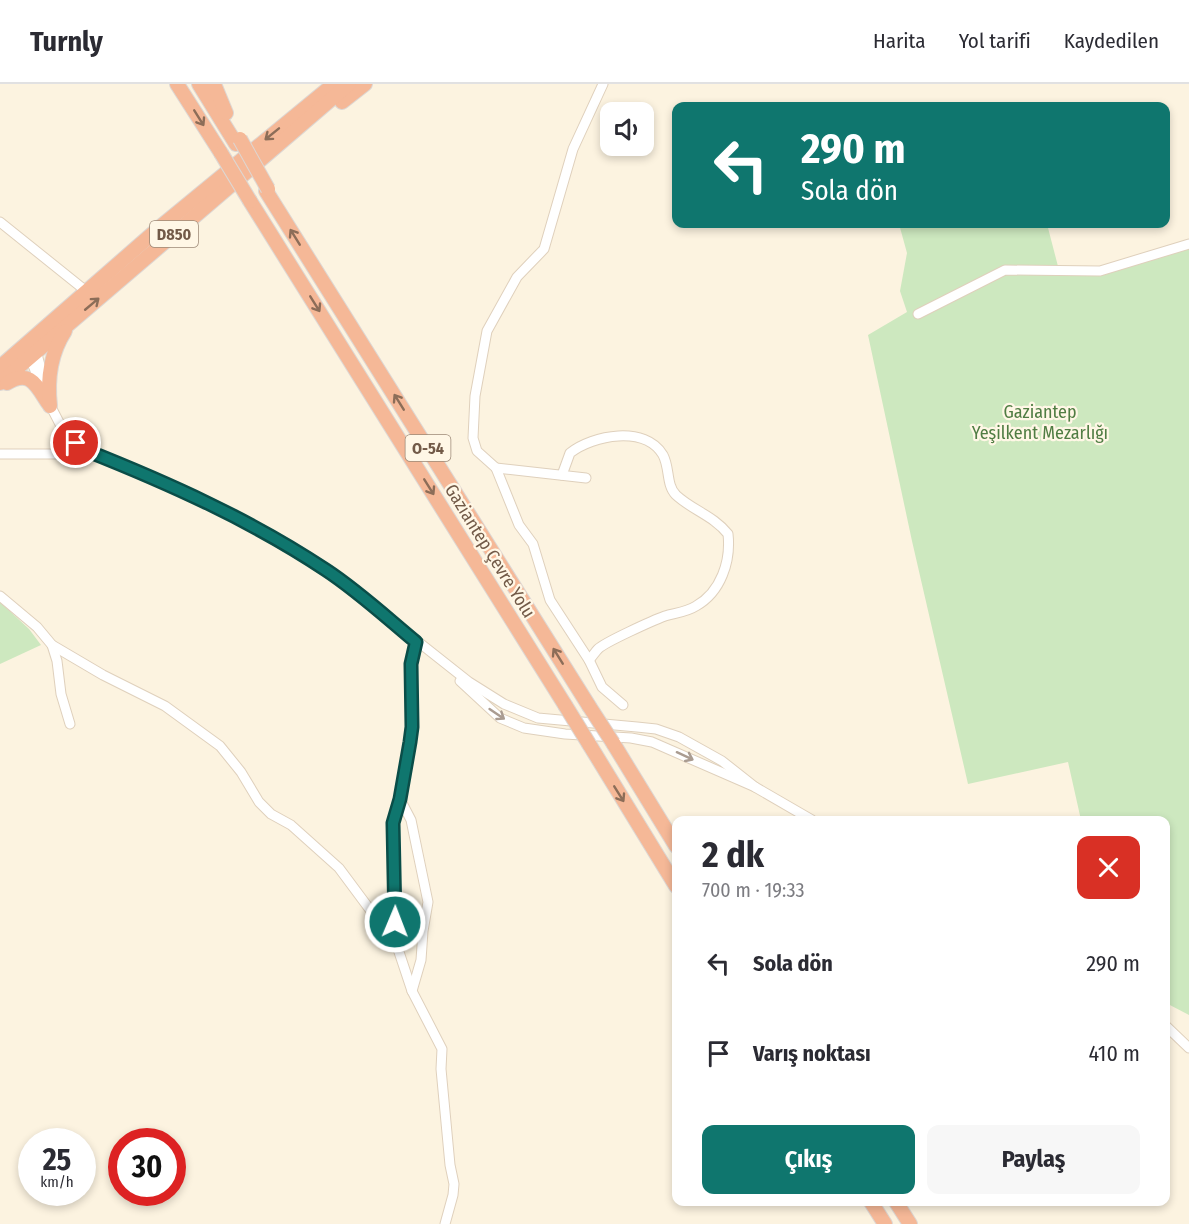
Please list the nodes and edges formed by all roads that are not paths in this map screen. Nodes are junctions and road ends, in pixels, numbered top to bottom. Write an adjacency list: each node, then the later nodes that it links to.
1 (177, 84): 37 (highway, Gaziantep Çevre Yolu / O-54, one-way to 37, bridge)
2 (199, 84): 10 (highway, Gaziantep Çevre Yolu / O-54)
3 (214, 84): 10 (highway)
4 (322, 84): 9 (highway)
5 (334, 84): 9 (highway, D850)
6 (349, 84): 11 (highway, D850)
7 (365, 84): 11 (highway)
8 (603, 84): 23 (street)
9 (291, 118): 14 (highway, D850, one-way to 14)
10 (238, 141): 36 (highway, Gaziantep Çevre Yolu / O-54, one-way to 10, bridge)
11 (278, 145): 16 (highway, D850, one-way to 11)
12 (0, 222): 14 (street)
13 (1189, 244): 15 (street)
14 (86, 291): 17 (highway, D850)
15 (918, 314)
16 (75, 318): 17 (highway, D850); 20 (highway)
17 (31, 348): 18 (highway, D850); 19 (highway, D850); 20 (street)
18 (0, 367)
19 (0, 385): 20 (highway)
20 (50, 406): 21 (street)
21 (85, 450): 22 (street); 27 (street)
22 (0, 454)
23 (496, 468): 24 (street); 30 (street)
24 (562, 476): 25 (street); 30 (street)
25 (586, 478)
26 (0, 596): 28 (street)
27 (416, 642): 29 (street); 34 (street)
28 (52, 645): 32 (street); 38 (street)
29 (440, 660): 33 (street); 33 (street, one-way to 33)
30 (590, 660): 31 (street)
31 (623, 705)
32 (70, 724)
33 (755, 787): 35 (street)
34 (400, 799): 38 (street); 39 (street)
35 (805, 816)
36 (672, 839)
37 (672, 879)
38 (394, 942): 39 (street)
39 (412, 991): 44 (street)
40 (1170, 1030): 41 (street)
41 (1189, 1048)
42 (874, 1206): 45 (highway)
43 (899, 1206): 46 (highway)
44 (445, 1224)
45 (885, 1224)
46 (910, 1224)

